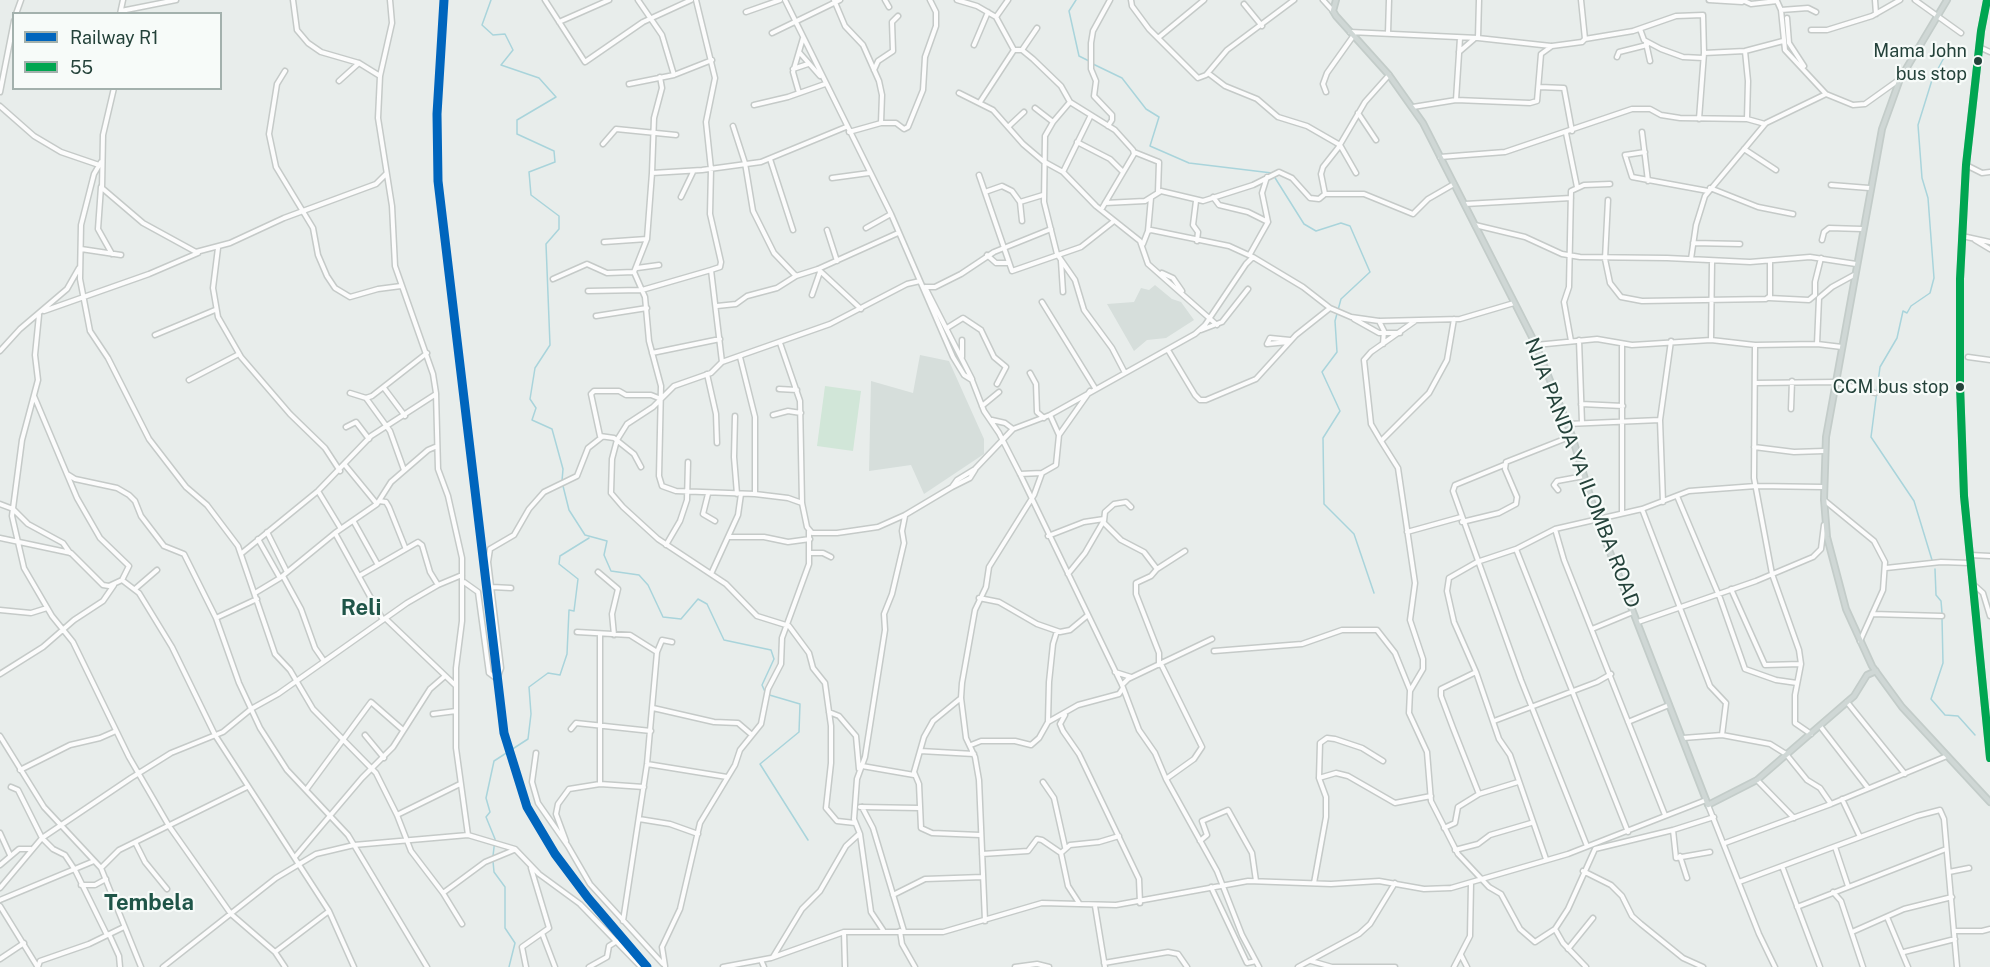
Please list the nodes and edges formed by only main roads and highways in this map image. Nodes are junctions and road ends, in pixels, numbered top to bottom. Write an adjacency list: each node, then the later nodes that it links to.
1 (1336, 0): 4 (main road, NJIA PANDA YA ILOMBA ROAD)
2 (1947, 0): 4 (main road)
3 (1987, 0): 5 (highway)
4 (1876, 671): 7 (main road)
5 (1988, 723): 6 (highway)
6 (1990, 758)
7 (1990, 802)

